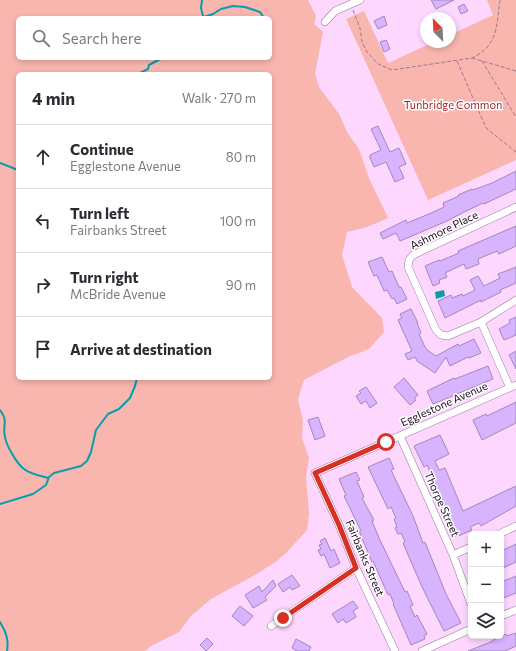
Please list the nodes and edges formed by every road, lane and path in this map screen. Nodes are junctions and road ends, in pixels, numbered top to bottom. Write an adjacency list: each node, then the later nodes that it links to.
1 (360, 0): 3 (street)
2 (500, 0): 5 (path)
3 (349, 2): 4 (street); 6 (path)
4 (325, 22)
5 (472, 58): 6 (path); 7 (path)
6 (456, 61): 10 (path)
7 (482, 61): 8 (path); 9 (path)
8 (516, 71)
9 (516, 117)
10 (516, 152)
11 (516, 207): 13 (street, Ashmore Place)
12 (516, 300): 13 (street)
13 (481, 322): 14 (street)
14 (513, 386): 15 (street, Egglestone Avenue)
15 (400, 436): 16 (street, Egglestone Avenue); 20 (street, Thorpe Street)
16 (315, 473): 21 (street, Fairbanks Street)
17 (516, 526): 18 (street)
18 (504, 532)
19 (468, 548): 20 (street)
20 (453, 555): 22 (street, Thorpe Street)
21 (356, 568): 25 (street); 27 (street, Fairbanks Street)
22 (471, 603)
23 (516, 610): 24 (street)
24 (504, 615)
25 (271, 626)
26 (468, 630): 28 (street)
27 (395, 651)
28 (422, 651)

